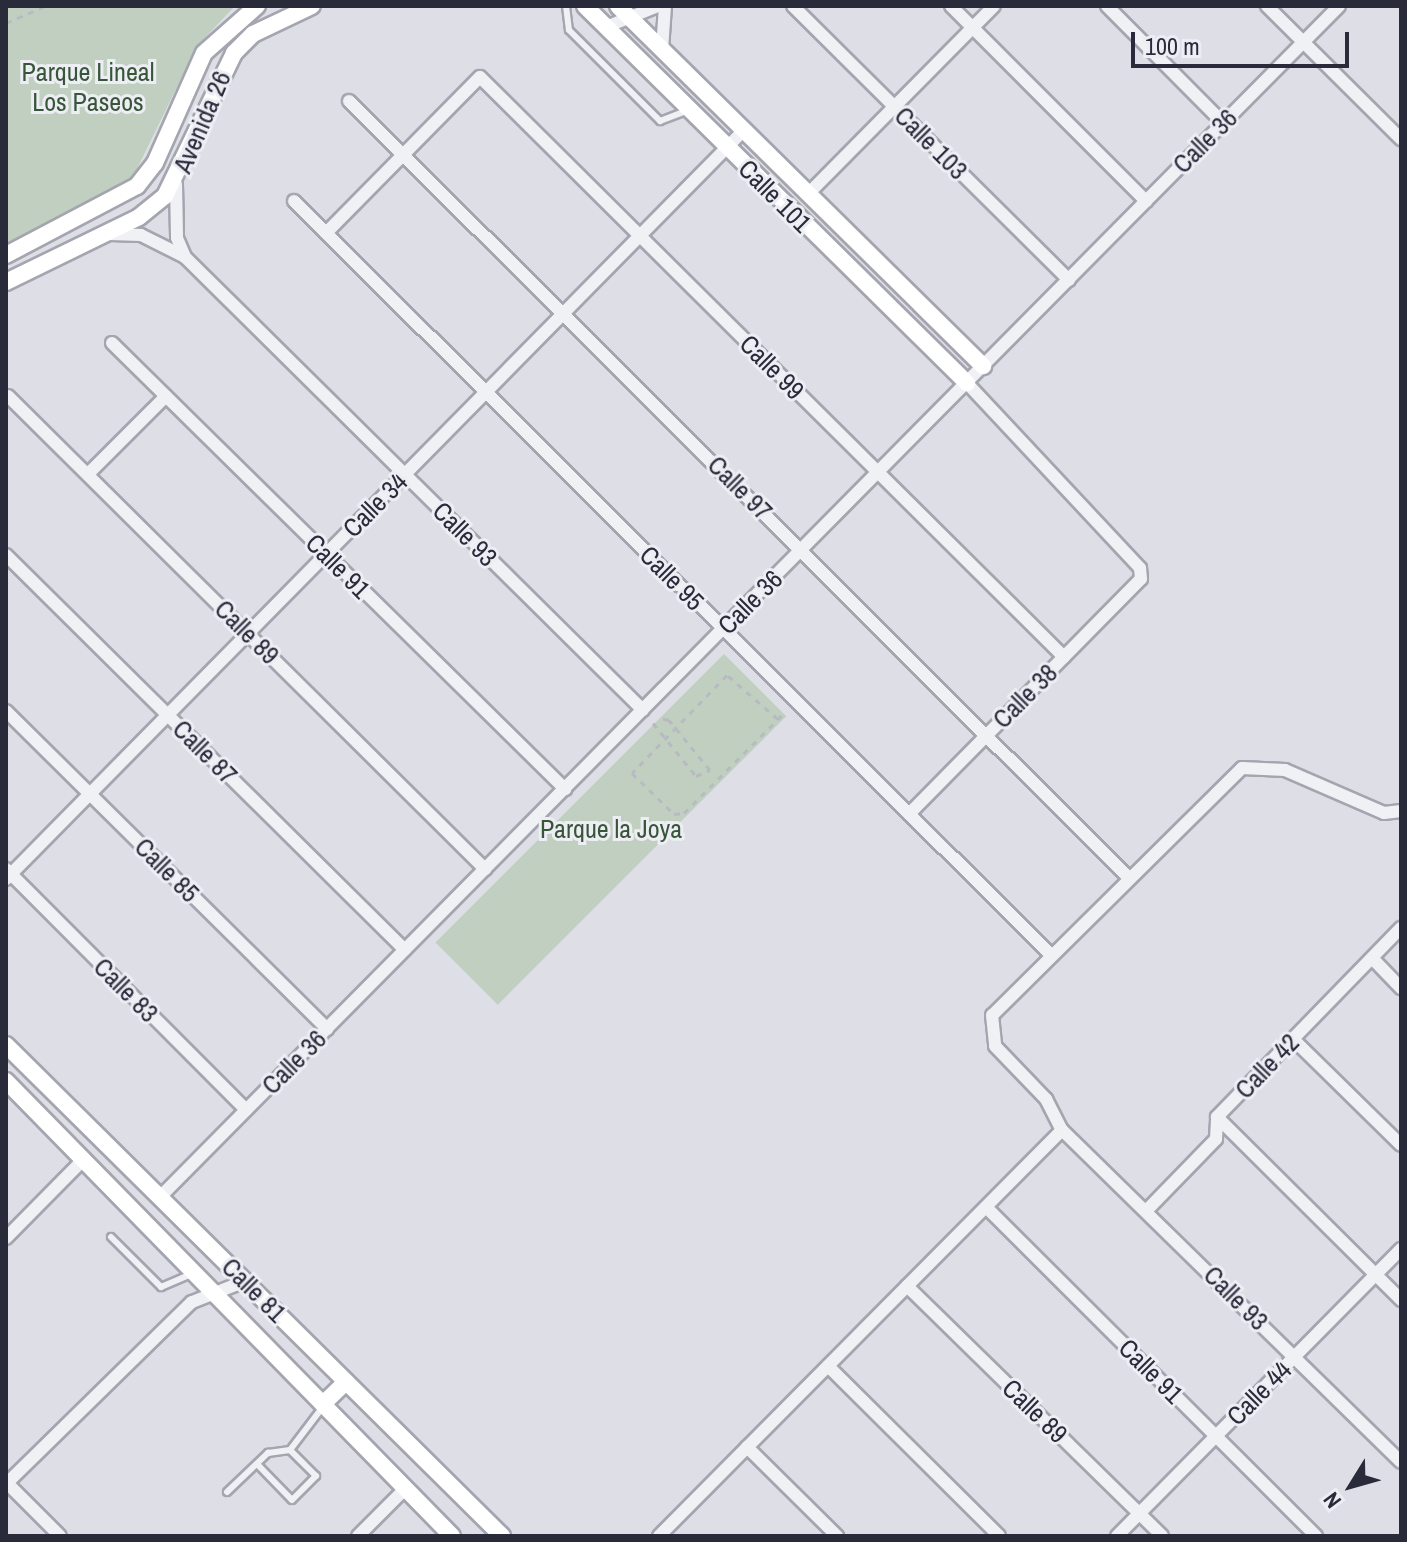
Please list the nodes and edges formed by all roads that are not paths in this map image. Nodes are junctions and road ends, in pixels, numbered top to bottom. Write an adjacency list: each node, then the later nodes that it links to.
1 (257, 6): 33 (street, Avenida 26)
2 (312, 6): 26 (street, Avenida 26)
3 (566, 6): 20 (lane)
4 (585, 6): 14 (street, Calle 101)
5 (658, 6): 13 (street)
6 (665, 6): 17 (street)
7 (793, 6): 19 (street, Calle 103)
8 (951, 6): 15 (street)
9 (994, 6): 15 (street)
10 (1107, 6): 21 (street)
11 (1267, 6): 16 (street)
12 (1339, 6): 16 (street, Calle 36)
13 (624, 12): 14 (street); 17 (street, Calle 101)
14 (606, 27): 20 (street, Calle 101)
15 (973, 28): 19 (street); 29 (street)
16 (1303, 42): 21 (street, Calle 36); 23 (street)
17 (662, 50): 22 (street, Calle 101)
18 (349, 101): 25 (street, Calle 97)
19 (895, 107): 27 (street); 35 (street, Calle 103)
20 (689, 110): 24 (street, Calle 101)
21 (1223, 123): 29 (street, Calle 36)
22 (744, 130): 24 (street, Calle 34); 27 (street, Calle 101)
23 (1401, 139)
24 (727, 148): 32 (street, Calle 34); 40 (street, Calle 101)
25 (403, 155): 30 (street); 32 (street, Calle 99); 37 (street, Calle 97)
26 (176, 184): 31 (street, Avenida 26); 34 (street)
27 (808, 194): 39 (street, Calle 101)
28 (294, 201): 30 (street, Calle 95)
29 (1146, 201): 35 (street, Calle 36)
30 (326, 233): 41 (street, Calle 95)
31 (105, 234): 34 (street, Calle 93); 36 (street, Avenida 26)
32 (640, 236): 37 (street, Calle 34); 44 (street, Calle 99)
33 (6, 255)
34 (185, 257): 46 (street, Calle 93)
35 (1069, 280): 39 (street, Calle 36)
36 (6, 282)
37 (563, 313): 41 (street, Calle 34); 47 (street, Calle 97)
38 (112, 343): 43 (street, Calle 91)
39 (983, 366): 40 (street, Calle 36)
40 (967, 383): 44 (street, Calle 36); 52 (street, Calle 38)
41 (486, 392): 46 (street, Calle 34); 50 (street, Calle 95)
42 (8, 396): 45 (street, Calle 89)
43 (166, 396): 45 (street); 48 (street, Calle 91)
44 (878, 472): 47 (street, Calle 36); 52 (street, Calle 99)
45 (88, 474): 51 (street, Calle 89)
46 (405, 474): 48 (street, Calle 34); 53 (street, Calle 93)
47 (802, 550): 50 (street, Calle 36); 56 (street, Calle 97)
48 (326, 554): 51 (street, Calle 34); 57 (street, Calle 91)
49 (6, 555): 55 (street, Calle 87)
50 (724, 629): 53 (street, Calle 36); 60 (street, Calle 95)
51 (248, 634): 55 (street, Calle 34); 61 (street, Calle 89)
52 (1064, 657): 56 (street, Calle 38)
53 (643, 710): 57 (street, Calle 36)
54 (6, 711): 58 (street, Calle 85)
55 (168, 715): 58 (street, Calle 34); 65 (street, Calle 87)
56 (987, 734): 60 (street, Calle 38); 63 (street, Calle 97)
57 (565, 789): 61 (street, Calle 36)
58 (90, 794): 62 (street, Calle 34); 69 (street, Calle 85)
59 (1401, 811): 63 (street)
60 (909, 814): 66 (street, Calle 95)
61 (485, 869): 65 (street, Calle 36)
62 (8, 874): 73 (street, Calle 83)
63 (1129, 878): 66 (street)
64 (1401, 928): 67 (street, Calle 42)
65 (405, 950): 69 (street, Calle 36)
66 (1051, 955): 75 (street, Calle 93)
67 (1372, 958): 68 (street); 70 (street, Calle 42)
68 (1401, 988)
69 (327, 1029): 73 (street, Calle 36)
70 (1293, 1039): 74 (street, Calle 42); 76 (street)
71 (6, 1045): 78 (street, Calle 81)
72 (6, 1082): 77 (street, Calle 81)
73 (246, 1110): 78 (street, Calle 36)
74 (1217, 1117): 80 (street, Calle 42); 85 (street)
75 (1066, 1133): 79 (street); 80 (street, Calle 93)
76 (1401, 1145)
77 (84, 1159): 82 (street); 84 (street, Calle 81)
78 (160, 1197): 86 (street, Calle 81)
79 (986, 1207): 87 (street); 94 (street, Calle 91)
80 (1147, 1210): 90 (street, Calle 93)
81 (111, 1237): 84 (lane)
82 (6, 1238)
83 (1401, 1249): 85 (street, Calle 44)
84 (193, 1272): 88 (street, Calle 81)
85 (1376, 1275): 89 (street); 90 (street, Calle 44)
86 (245, 1281): 88 (street); 92 (street, Calle 81)
87 (907, 1286): 91 (street); 102 (street, Calle 89)
88 (214, 1293): 93 (street, Calle 81); 99 (street)
89 (1401, 1300)
90 (1295, 1357): 94 (street, Calle 44); 97 (street, Calle 93)
91 (828, 1366): 95 (street); 111 (street)
92 (346, 1382): 93 (street); 107 (street, Calle 81)
93 (323, 1404): 96 (lane); 100 (street, Calle 81)
94 (1216, 1436): 102 (street, Calle 44); 114 (street, Calle 91)
95 (747, 1447): 103 (street); 110 (street)
96 (290, 1450): 98 (lane); 98 (lane)
97 (1401, 1462)
98 (257, 1464): 101 (lane)
99 (6, 1483): 104 (street)
100 (405, 1489): 105 (street); 106 (street, Calle 81)
101 (227, 1492)
102 (1139, 1514): 112 (street, Calle 44); 113 (street, Calle 89)
103 (669, 1525): 108 (street); 109 (street)
104 (60, 1536)
105 (358, 1536)
106 (452, 1536)
107 (502, 1536)
108 (659, 1536)
109 (680, 1536)
110 (837, 1536)
111 (999, 1536)
112 (1117, 1536)
113 (1162, 1536)
114 (1316, 1536)

